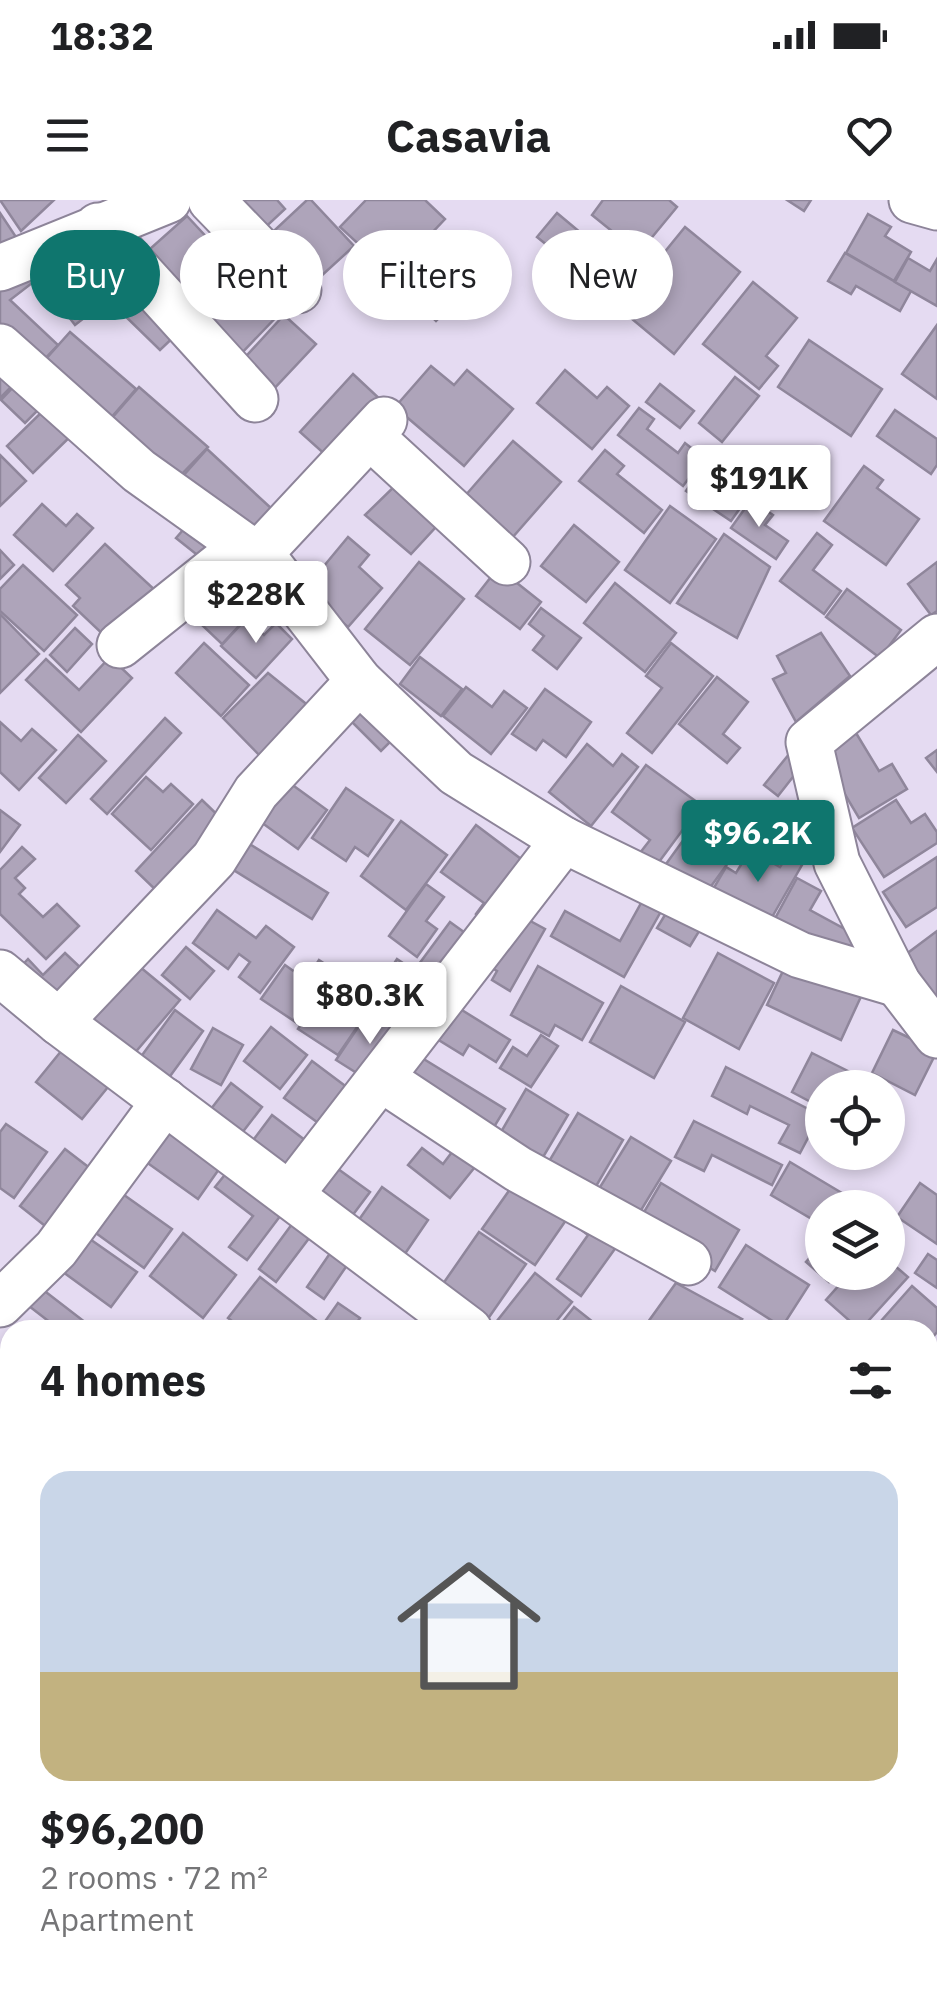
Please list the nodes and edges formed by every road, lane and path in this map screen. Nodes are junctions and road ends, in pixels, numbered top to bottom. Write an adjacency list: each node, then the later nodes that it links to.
1 (168, 200): 5 (street)
2 (212, 200): 6 (street)
3 (912, 200): 4 (street)
4 (937, 208)
5 (98, 226): 7 (street); 9 (street)
6 (241, 230)
7 (0, 268)
8 (0, 347): 10 (street)
9 (255, 399)
10 (252, 550): 11 (street); 13 (street); 14 (street)
11 (507, 562)
12 (937, 637): 17 (street)
13 (120, 645)
14 (358, 682): 15 (street); 18 (street)
15 (564, 840): 17 (street); 20 (street)
16 (0, 973): 18 (street)
17 (898, 984): 19 (street)
18 (59, 1022): 21 (street)
19 (937, 1035)
20 (382, 1080): 22 (street); 23 (street)
21 (164, 1101): 22 (street); 24 (street)
22 (290, 1195): 25 (street)
23 (688, 1262)
24 (0, 1304)
25 (456, 1320)

